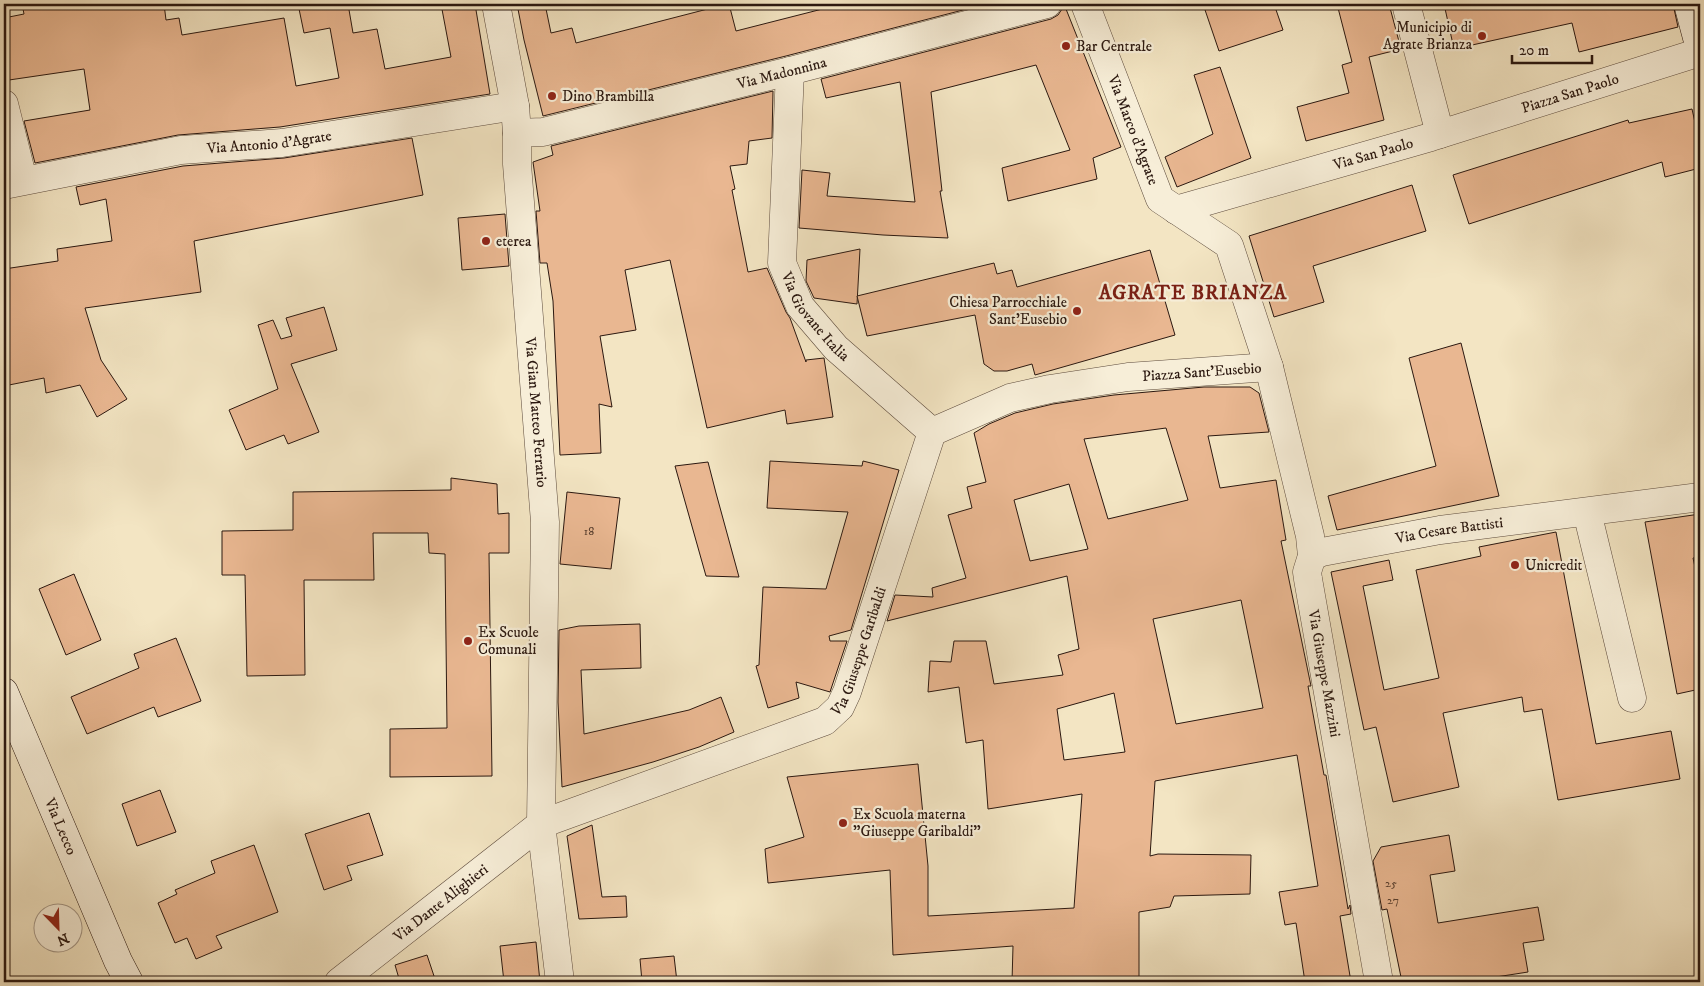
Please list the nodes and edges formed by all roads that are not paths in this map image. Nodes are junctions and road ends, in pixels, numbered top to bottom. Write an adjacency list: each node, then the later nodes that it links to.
1 (496, 4): 9 (street, Via Gian Matteo Ferrario)
2 (1047, 4): 7 (street, Via Madonnina)
3 (1086, 4): 13 (street, Via Marco d'Agrate)
4 (1406, 4): 11 (street)
5 (1688, 4): 6 (street)
6 (1700, 50): 11 (street, Piazza San Paolo)
7 (790, 71): 10 (street, Via Madonnina); 15 (street, Via Giovane Italia)
8 (4, 104): 12 (street, Via Antonio d'Agrate)
9 (515, 106): 10 (street, Via Gian Matteo Ferrario); 12 (street, Via Antonio d'Agrate)
10 (517, 133): 21 (street, Via Gian Matteo Ferrario)
11 (1440, 134): 13 (street, Via San Paolo)
12 (13, 182)
13 (1168, 205): 14 (street, Piazza Sant'Eusebio)
14 (1269, 367): 15 (street, Piazza Sant'Eusebio); 18 (street, Via Giuseppe Mazzini)
15 (932, 432): 21 (street, Via Giuseppe Garibaldi)
16 (1700, 497): 17 (street, Via Cesare Battisti)
17 (1587, 512): 18 (street, Via Cesare Battisti); 20 (street)
18 (1312, 556): 25 (street, Via Giuseppe Mazzini)
19 (4, 692): 22 (street, Via Lecco)
20 (1632, 698)
21 (541, 824): 23 (street, Via Dante Alighieri); 24 (street, Via Gian Matteo Ferrario)
22 (122, 975)
23 (340, 982)
24 (560, 982)
25 (1379, 982)

